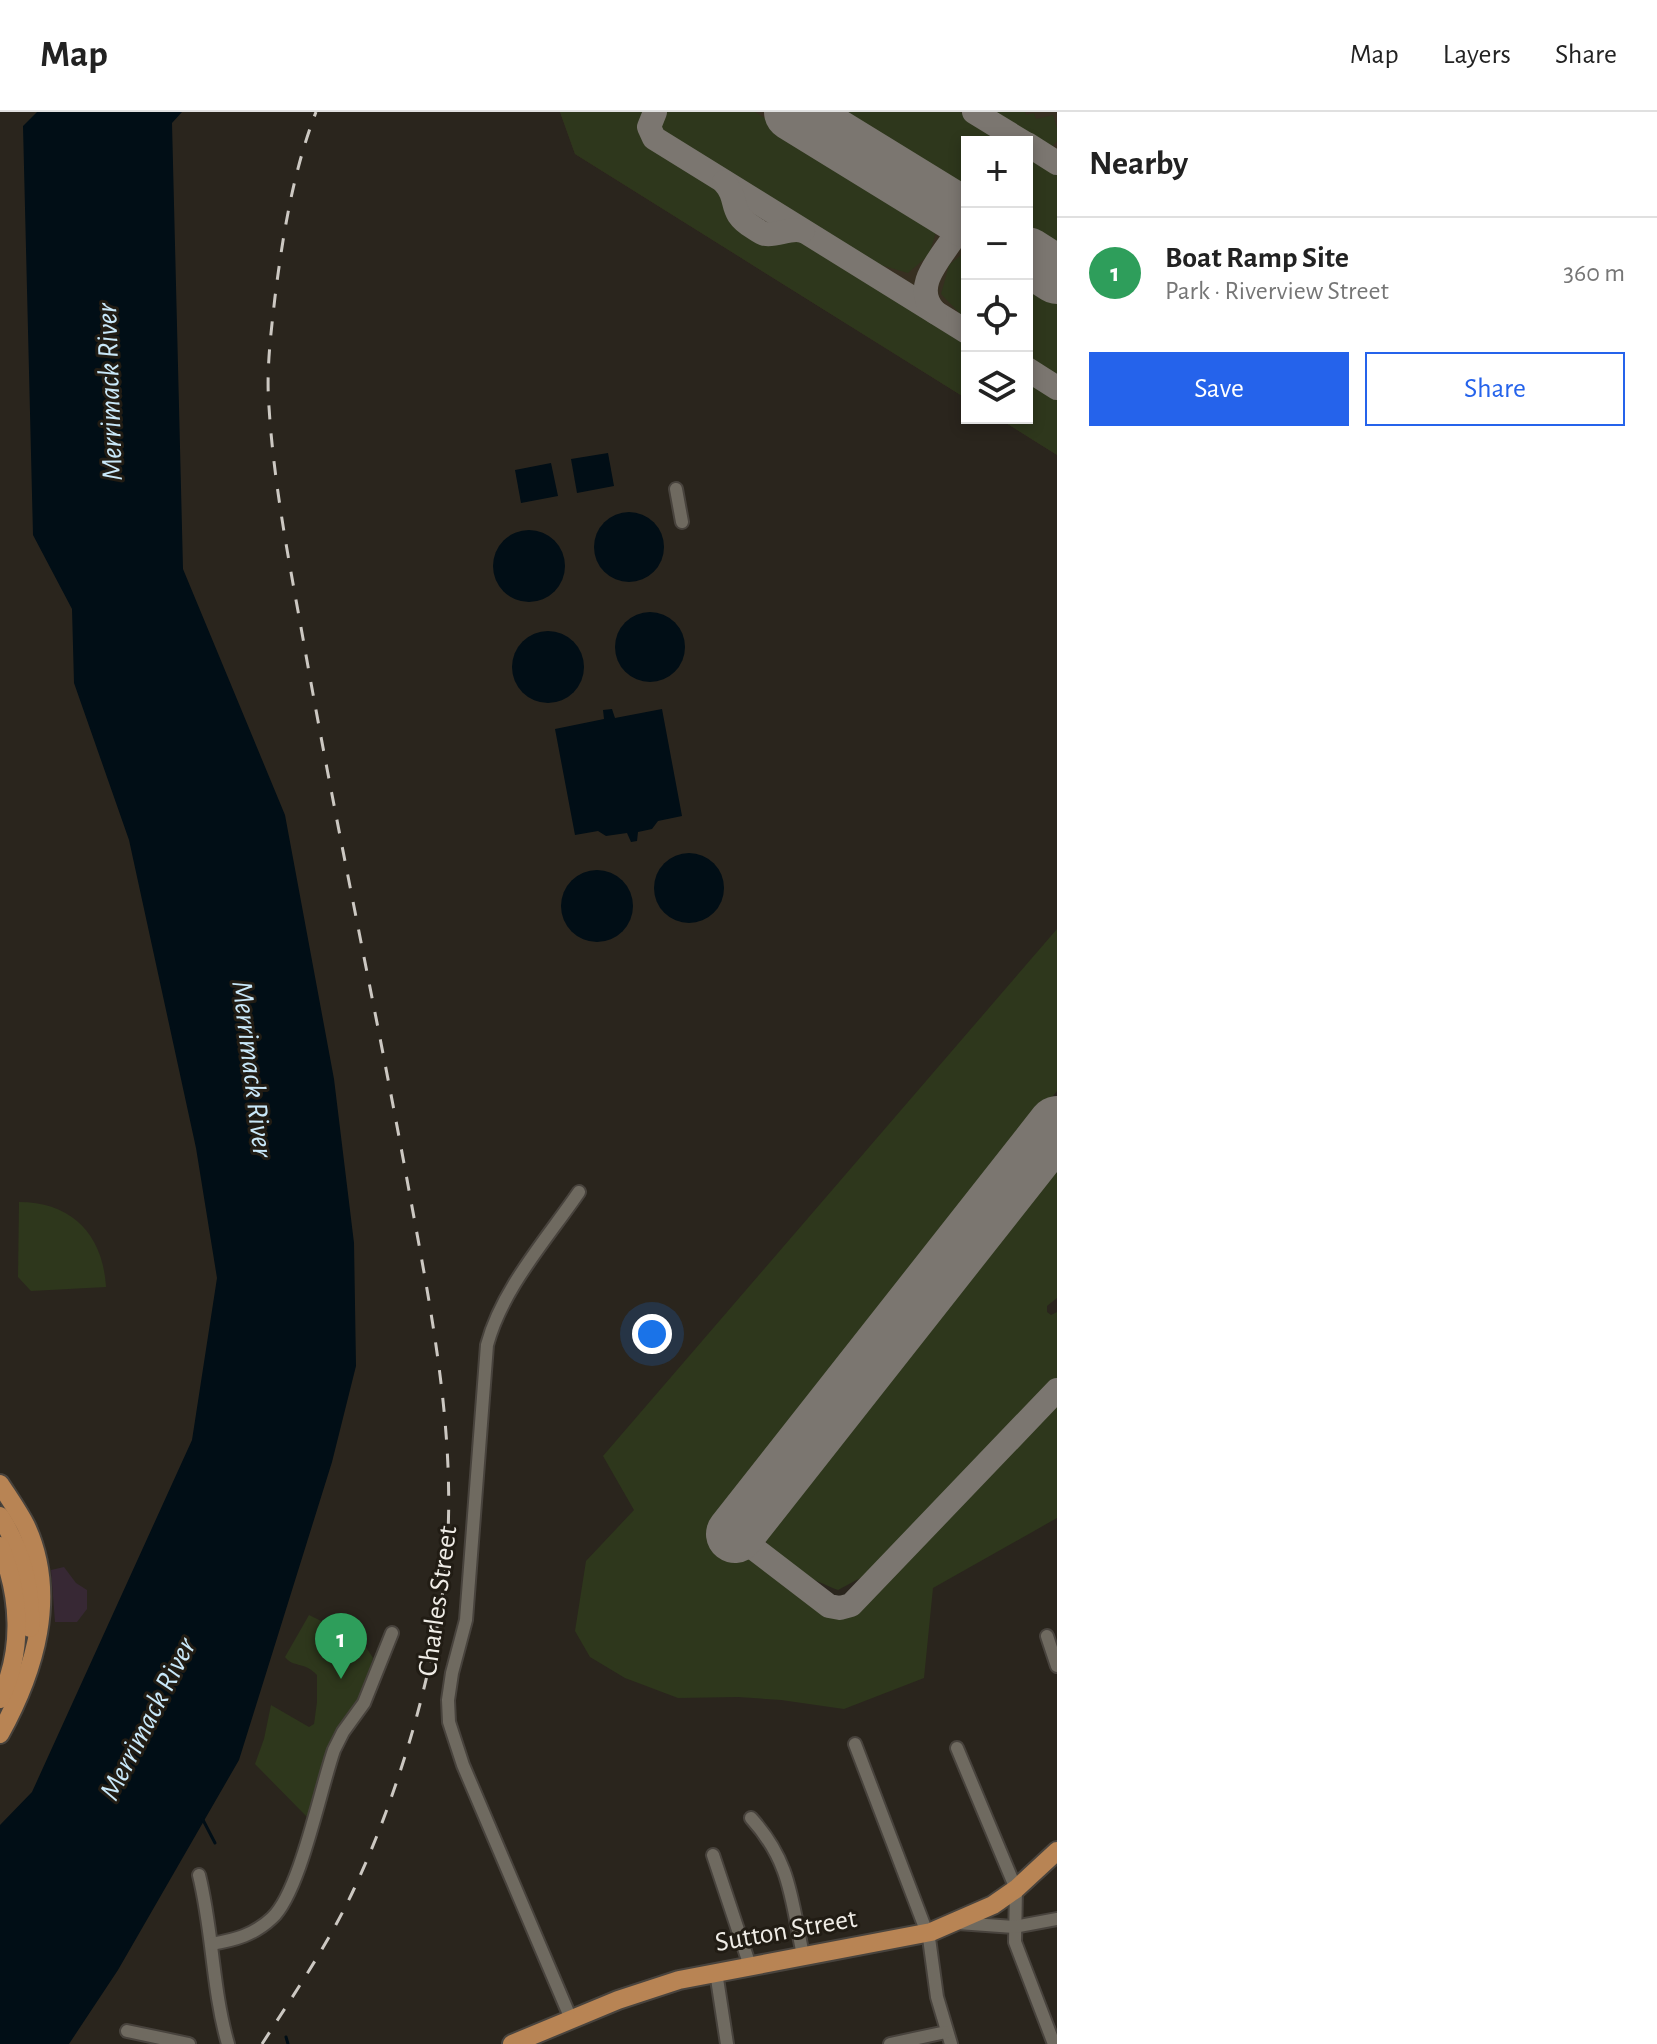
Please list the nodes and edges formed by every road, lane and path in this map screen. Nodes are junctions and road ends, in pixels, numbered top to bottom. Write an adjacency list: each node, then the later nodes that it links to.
1 (676, 489): 2 (street)
2 (682, 522)
3 (579, 1192): 28 (street, Charles Street)
4 (0, 1484): 10 (highway)
5 (0, 1516): 10 (highway)
6 (0, 1546): 11 (highway)
7 (392, 1633): 24 (street)
8 (1047, 1636): 9 (street)
9 (1057, 1666)
10 (27, 1671): 12 (highway)
11 (0, 1699)
12 (0, 1734)
13 (855, 1744): 23 (street)
14 (957, 1748): 19 (street)
15 (751, 1818): 25 (street)
16 (1057, 1851): 19 (highway, Sutton Street)
17 (713, 1855): 26 (street)
18 (199, 1875): 24 (street)
19 (1016, 1889): 21 (highway, Sutton Street); 22 (street)
20 (1057, 1919): 22 (street)
21 (954, 1923): 22 (street); 23 (highway, Sutton Street)
22 (1014, 1927): 36 (street)
23 (927, 1933): 25 (highway, Sutton Street); 30 (street)
24 (211, 1944): 32 (street)
25 (803, 1955): 26 (highway, Sutton Street)
26 (750, 1966): 27 (highway, Sutton Street)
27 (716, 1972): 28 (highway, Sutton Street); 34 (street)
28 (571, 2019): 33 (highway, Sutton Street)
29 (127, 2031): 31 (street)
30 (949, 2038): 35 (street)
31 (189, 2044)
32 (228, 2044)
33 (512, 2044)
34 (727, 2044)
35 (890, 2044)
36 (1054, 2044)

